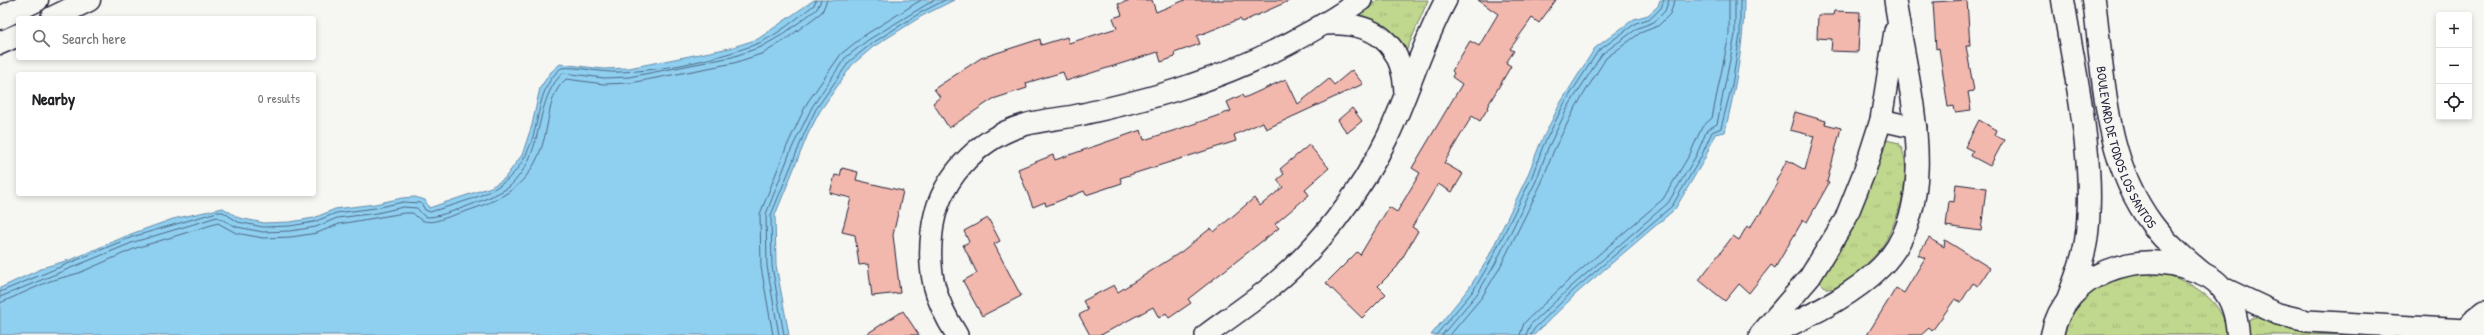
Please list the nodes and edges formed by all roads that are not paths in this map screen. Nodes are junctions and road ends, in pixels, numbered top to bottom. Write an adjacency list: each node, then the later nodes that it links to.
1 (37, 0): 9 (street)
2 (89, 0): 8 (street)
3 (1361, 0): 10 (street)
4 (1446, 0): 13 (street)
5 (2063, 0): 19 (street)
6 (2094, 0): 16 (street, BOULEVARD DE TODOS LOS SANTOS)
7 (1896, 8): 14 (street); 15 (street)
8 (56, 16)
9 (0, 18)
10 (1327, 24): 13 (street); 25 (street)
11 (16, 36): 12 (street)
12 (0, 43)
13 (1405, 95): 26 (street)
14 (1881, 120): 15 (street); 17 (street)
15 (1916, 128): 20 (street)
16 (2202, 273): 18 (street); 19 (street)
17 (1810, 277): 20 (street); 27 (street)
18 (2221, 286): 22 (street); 29 (street)
19 (2068, 299): 23 (street)
20 (1834, 302): 28 (street)
21 (2484, 312): 24 (street)
22 (2403, 331): 24 (street)
23 (2051, 332)
24 (2471, 332)
25 (957, 335)
26 (1206, 335)
27 (1760, 335)
28 (1770, 335)
29 (2238, 335)

